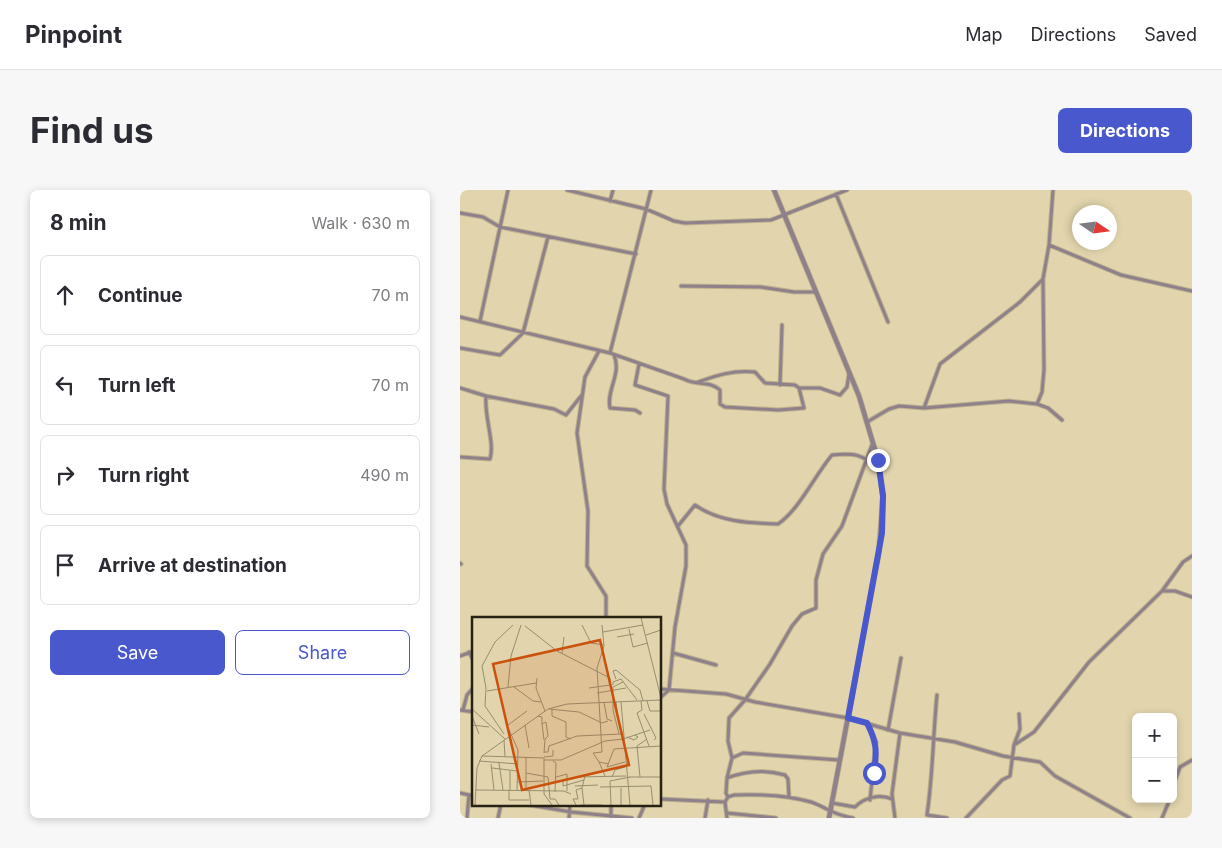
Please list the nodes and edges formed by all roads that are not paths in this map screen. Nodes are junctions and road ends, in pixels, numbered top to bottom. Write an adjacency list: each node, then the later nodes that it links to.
1 (508, 190): 13 (street)
2 (568, 190): 9 (street)
3 (612, 190): 9 (street)
4 (651, 190): 10 (street)
5 (774, 190): 12 (street)
6 (848, 190): 8 (street)
7 (1053, 190): 15 (street)
8 (836, 194): 12 (street); 23 (street)
9 (610, 201): 10 (street)
10 (646, 209): 12 (street); 16 (street)
11 (460, 213): 13 (street)
12 (784, 215): 20 (street)
13 (500, 227): 14 (street); 22 (street)
14 (548, 238): 16 (street); 25 (street)
15 (1049, 245): 17 (street); 19 (street)
16 (636, 254): 28 (street)
17 (1043, 279): 37 (street); 38 (street)
18 (681, 286): 20 (street)
19 (1192, 291)
20 (816, 292): 30 (street)
21 (460, 317): 22 (street)
22 (480, 322): 25 (street)
23 (888, 322)
24 (782, 325): 32 (street)
25 (523, 332): 26 (street); 27 (street)
26 (460, 348)
27 (599, 350): 28 (street); 36 (street)
28 (612, 354): 29 (street); 39 (street)
29 (639, 364): 31 (street); 46 (street)
30 (849, 373): 34 (street); 41 (street)
31 (693, 384): 32 (street); 34 (street)
32 (780, 385): 34 (street)
33 (460, 388): 35 (street)
34 (799, 388)
35 (486, 396): 36 (street); 43 (street)
36 (581, 396): 50 (street)
37 (1037, 404): 38 (street); 40 (street)
38 (924, 408): 41 (street)
39 (640, 413)
40 (1062, 420)
41 (867, 422): 42 (street)
42 (873, 441): 44 (street); 45 (street)
43 (460, 457)
44 (866, 458): 45 (street); 46 (street); 63 (street)
45 (880, 469): 66 (street)
46 (678, 526): 53 (street)
47 (1192, 556): 48 (street)
48 (1162, 591): 49 (street); 71 (street)
49 (1192, 597)
50 (606, 617)
51 (472, 651): 52 (street)
52 (469, 652): 54 (street); 55 (street)
53 (672, 653): 57 (street); 60 (street)
54 (460, 656)
55 (472, 658)
56 (901, 658): 68 (street)
57 (716, 665)
58 (472, 689): 64 (street)
59 (661, 689): 60 (street)
60 (669, 690): 62 (street); 63 (street)
61 (937, 695): 70 (street)
62 (661, 697)
63 (745, 700): 66 (street); 73 (street)
64 (462, 710)
65 (1019, 714): 71 (street)
66 (848, 718): 67 (street); 74 (street)
67 (867, 723): 68 (street); 86 (street)
68 (888, 730): 69 (street)
69 (900, 733): 70 (street); 84 (street)
70 (933, 738): 72 (street); 107 (street)
71 (1014, 745): 72 (street)
72 (1012, 757): 108 (street); 109 (street)
73 (732, 758): 74 (street); 77 (street)
74 (839, 760): 88 (street)
75 (1192, 760): 76 (street)
76 (1177, 775)
77 (727, 778): 81 (street); 82 (street)
78 (460, 793): 79 (street)
79 (469, 795): 80 (street); 97 (street)
80 (472, 796)
81 (728, 797): 82 (street); 87 (street)
82 (789, 797): 93 (street)
83 (661, 799): 85 (street)
84 (892, 799): 86 (street); 106 (street)
85 (708, 800): 87 (street); 101 (street)
86 (870, 800): 88 (street)
87 (726, 802): 95 (street)
88 (832, 803): 93 (street)
89 (1168, 803): 110 (street)
90 (536, 806): 94 (street)
91 (570, 806): 94 (street)
92 (644, 806): 100 (street)
93 (830, 811): 104 (street); 105 (street)
94 (571, 812): 96 (street); 98 (street)
95 (727, 813): 102 (street); 103 (street)
96 (610, 817): 99 (street)
97 (466, 818)
98 (570, 818)
99 (632, 818)
100 (638, 818)
101 (705, 818)
102 (727, 818)
103 (776, 818)
104 (829, 818)
105 (853, 818)
106 (895, 818)
107 (947, 818)
108 (966, 818)
109 (1130, 818)
110 (1162, 818)

